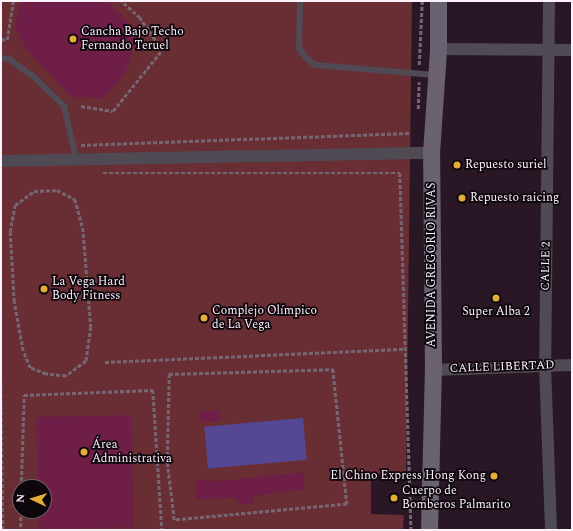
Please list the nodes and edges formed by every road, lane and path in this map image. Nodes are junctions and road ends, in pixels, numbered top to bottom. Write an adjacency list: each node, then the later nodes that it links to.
1 (13, 1): 7 (path)
2 (121, 1): 14 (path)
3 (300, 1): 12 (lane)
4 (422, 1): 12 (path)
5 (438, 1): 8 (main road, AVENIDA GREGORIO RIVAS)
6 (549, 1): 10 (street, CALLE 2)
7 (1, 39)
8 (438, 49): 10 (street); 13 (main road, AVENIDA GREGORIO RIVAS)
9 (572, 50): 10 (street)
10 (549, 51): 25 (street, CALLE 2)
11 (1, 58): 19 (lane)
12 (419, 74): 13 (lane); 15 (path)
13 (436, 75): 18 (main road, AVENIDA GREGORIO RIVAS)
14 (81, 106)
15 (418, 111)
16 (410, 133): 17 (path)
17 (81, 145)
18 (431, 153): 19 (street); 27 (main road, AVENIDA GREGORIO RIVAS)
19 (76, 158): 20 (street)
20 (1, 161)
21 (97, 173): 23 (path)
22 (82, 228): 22 (path)
23 (406, 349): 24 (path); 35 (path)
24 (105, 362)
25 (545, 365): 26 (street, CALLE LIBERTAD); 27 (street, CALLE LIBERTAD); 37 (street, CALLE 2)
26 (572, 365)
27 (433, 370): 36 (main road, AVENIDA GREGORIO RIVAS)
28 (1, 382): 32 (path)
29 (21, 479): 34 (path)
30 (20, 519): 33 (path)
31 (174, 520): 31 (path)
32 (3, 530)
33 (21, 530)
34 (162, 530)
35 (411, 530)
36 (428, 530)
37 (551, 530)

